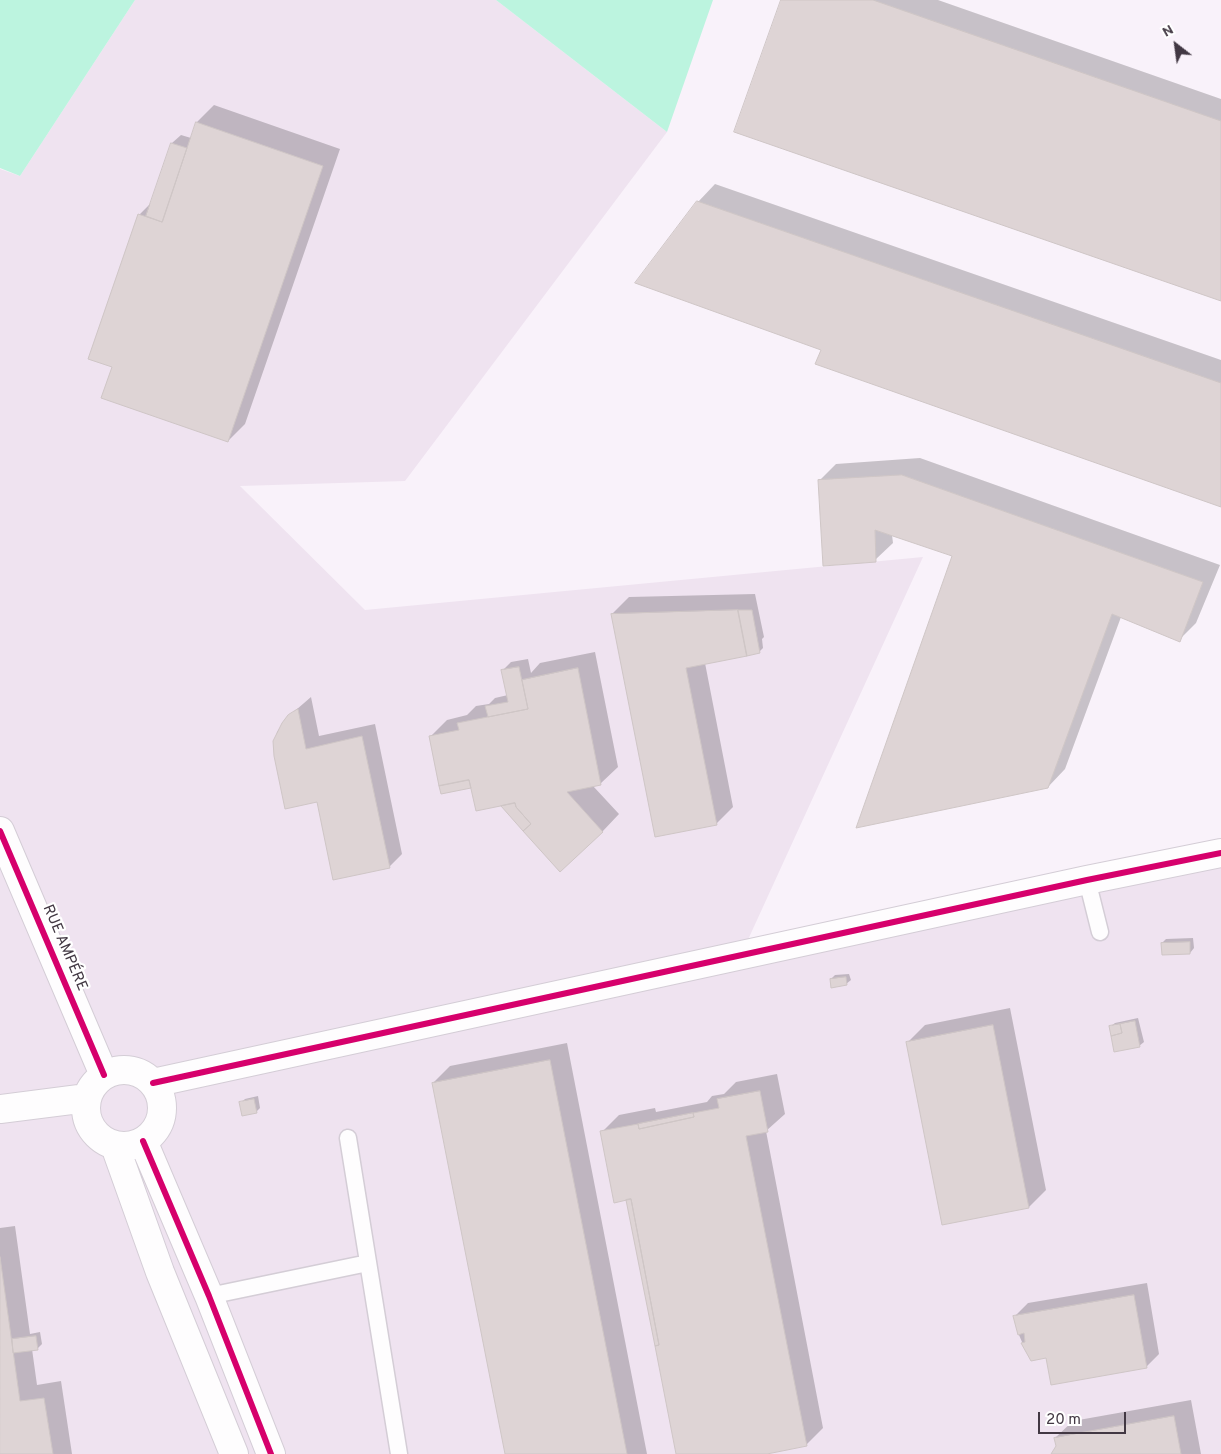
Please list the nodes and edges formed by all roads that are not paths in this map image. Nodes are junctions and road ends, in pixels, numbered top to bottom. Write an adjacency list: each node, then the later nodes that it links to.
1 (0, 831): 5 (street, RUE AMPÉRE)
2 (1221, 853): 3 (street)
3 (1087, 880): 4 (lane); 6 (street)
4 (1100, 932)
5 (104, 1075): 6 (street); 7 (street)
6 (153, 1083): 10 (street)
7 (87, 1098): 8 (street); 11 (street)
8 (0, 1109)
9 (348, 1138): 12 (lane)
10 (143, 1141): 11 (street); 13 (street)
11 (115, 1146): 14 (street)
12 (368, 1263): 13 (lane); 16 (lane)
13 (209, 1296): 15 (street)
14 (234, 1454)
15 (271, 1454)
16 (399, 1454)

